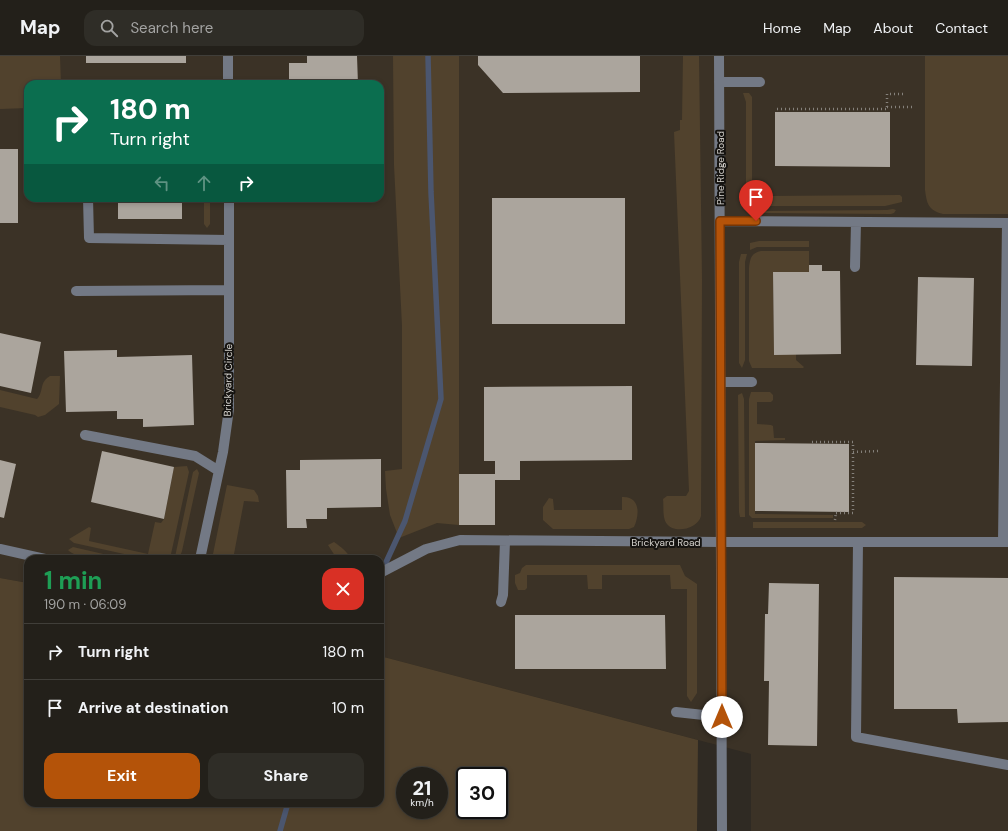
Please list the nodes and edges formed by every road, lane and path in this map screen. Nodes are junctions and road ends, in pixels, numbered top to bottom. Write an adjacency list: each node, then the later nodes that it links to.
1 (228, 56): 3 (street)
2 (719, 56): 4 (street, Pine Ridge Road)
3 (228, 80)
4 (720, 82): 5 (street); 12 (street, Pine Ridge Road)
5 (760, 82)
6 (904, 94): 7 (path)
7 (887, 107): 8 (path); 9 (path)
8 (912, 107)
9 (777, 109)
10 (88, 202): 15 (street)
11 (228, 202): 15 (street, Brickyard Circle)
12 (720, 221): 13 (street); 19 (street, Pine Ridge Road)
13 (856, 222): 14 (street); 16 (street)
14 (1007, 223): 30 (street)
15 (229, 240): 17 (street, Brickyard Circle)
16 (855, 267)
17 (229, 290): 18 (street); 25 (street, Brickyard Circle)
18 (76, 291)
19 (721, 382): 20 (street); 28 (street, Pine Ridge Road)
20 (752, 382)
21 (85, 435): 25 (street)
22 (812, 442): 24 (path)
23 (880, 451): 24 (path)
24 (853, 452): 26 (path)
25 (219, 471): 33 (street, Brickyard Circle)
26 (835, 520)
27 (505, 541): 28 (street, Brickyard Road); 34 (street, Brickyard Road); 35 (street)
28 (721, 542): 29 (street, Brickyard Road); 37 (street, Pine Ridge Road)
29 (858, 542): 30 (street, Brickyard Road); 38 (street)
30 (1006, 542)
31 (0, 549): 32 (street)
32 (26, 555)
33 (201, 555)
34 (384, 571)
35 (501, 602)
36 (676, 712): 37 (street)
37 (722, 717): 39 (street, Pine Ridge Road)
38 (1008, 765)
39 (722, 831)

